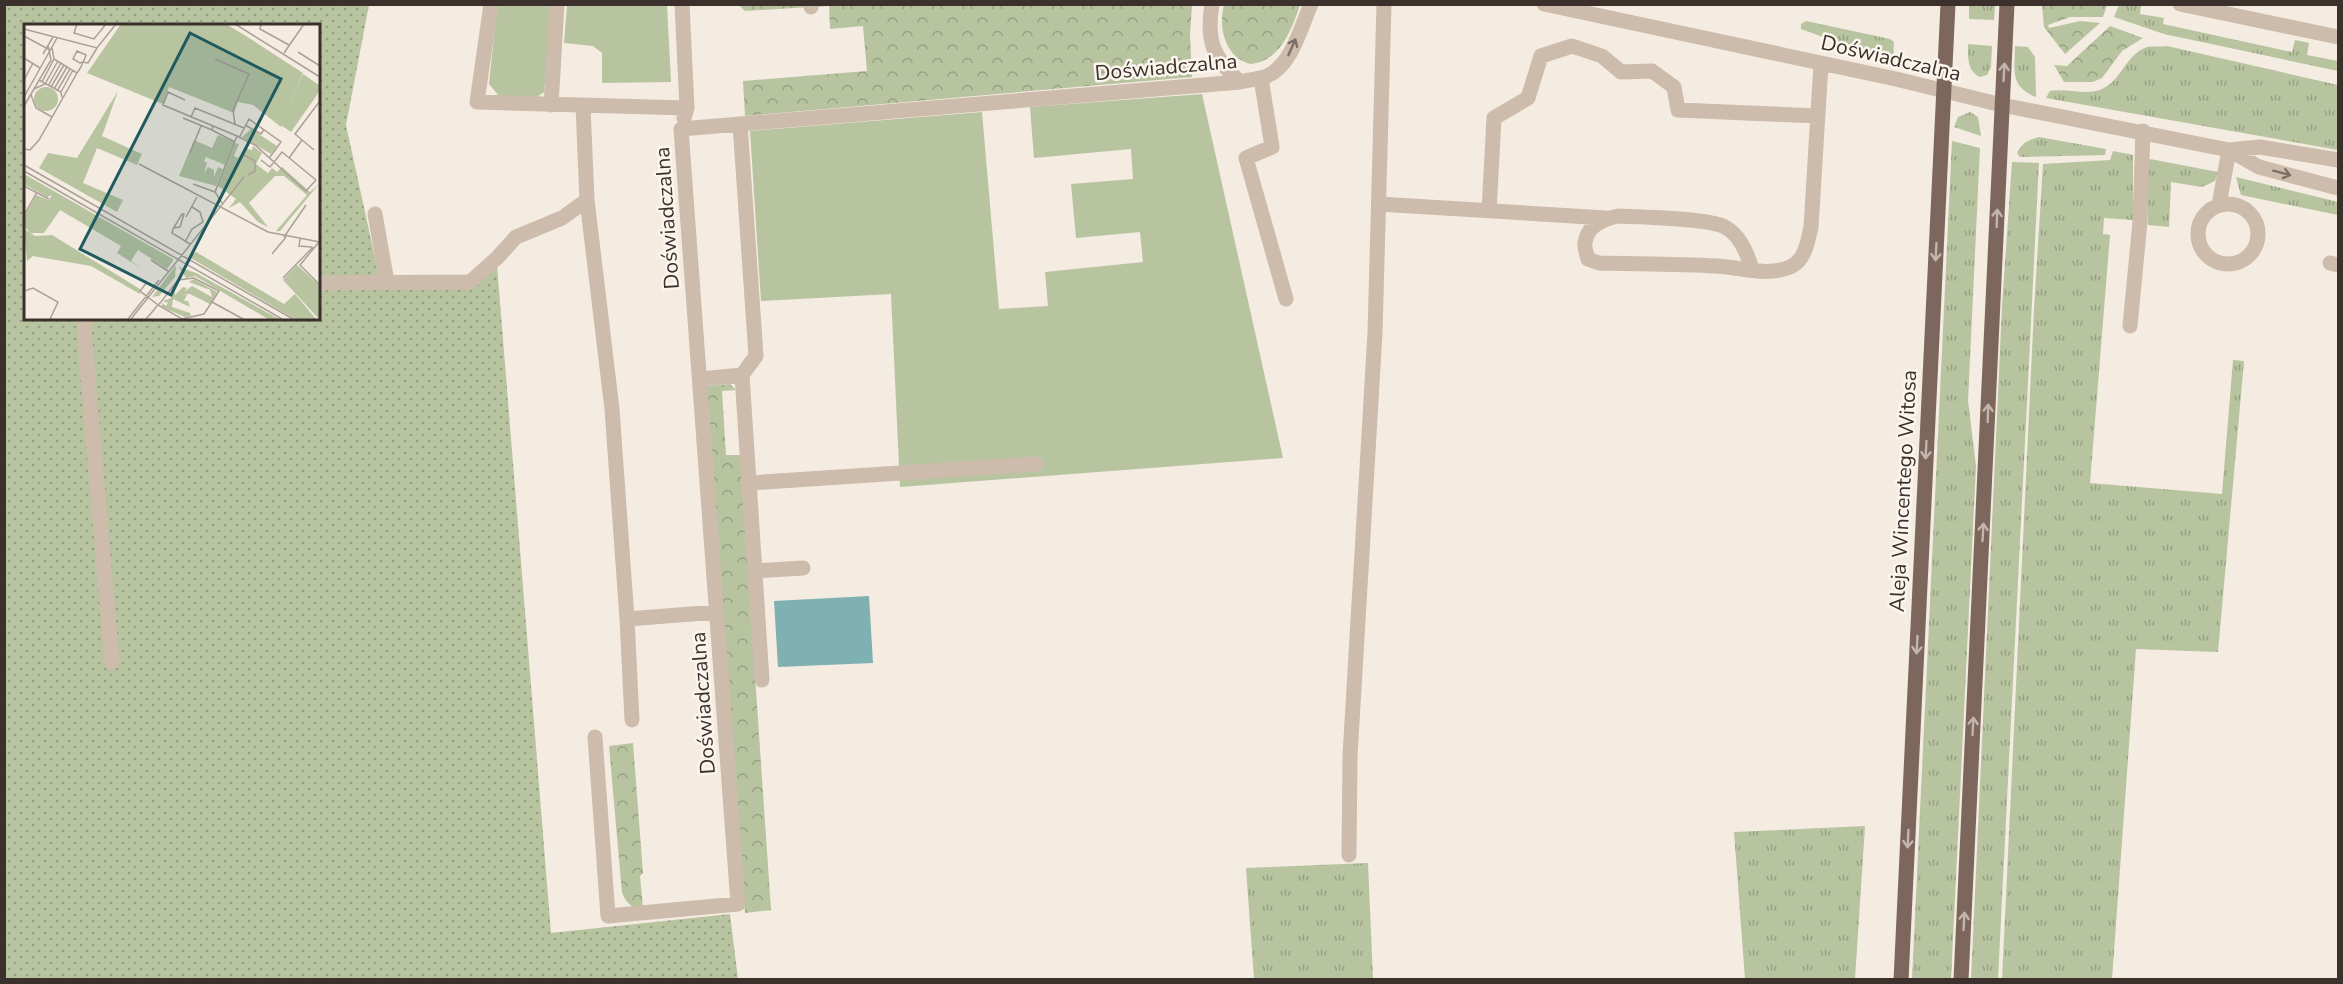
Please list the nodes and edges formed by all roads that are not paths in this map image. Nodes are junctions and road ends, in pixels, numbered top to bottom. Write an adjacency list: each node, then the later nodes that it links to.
1 (491, 4): 16 (street)
2 (557, 4): 16 (street)
3 (682, 4): 19 (street)
4 (1212, 4): 14 (street)
5 (1311, 4): 13 (street, Doświadczalna, one-way to 5)
6 (1384, 4): 28 (street)
7 (1544, 4): 12 (street, Doświadczalna)
8 (1948, 4): 15 (main road, Aleja Wincentego Witosa)
9 (2007, 4): 17 (main road, one-way to 9)
10 (2180, 4): 11 (street)
11 (2338, 37)
12 (1821, 64): 15 (street, Doświadczalna); 20 (street)
13 (1261, 78): 14 (street, Doświadczalna); 36 (street)
14 (1240, 82): 21 (street, Doświadczalna)
15 (1944, 92): 17 (street, Doświadczalna); 52 (main road, Aleja Wincentego Witosa, one-way to 52)
16 (551, 105): 18 (street)
17 (2002, 105): 23 (street, Doświadczalna); 53 (main road, one-way to 17)
18 (584, 106): 19 (street); 27 (street)
19 (687, 108): 22 (street)
20 (1818, 116): 30 (street); 33 (street)
21 (740, 124): 22 (street, Doświadczalna); 39 (street)
22 (681, 129): 40 (street, Doświadczalna)
23 (2143, 131): 24 (street, Doświadczalna); 38 (street)
24 (2229, 150): 25 (street, Doświadczalna); 26 (street, Doświadczalna, one-way to 26); 29 (street)
25 (2338, 160)
26 (2338, 188)
27 (587, 200): 34 (street); 46 (street)
28 (1379, 204): 30 (street); 51 (street)
29 (2219, 205): 29 (street)
30 (1489, 211): 32 (street)
31 (375, 214): 34 (street)
32 (1606, 218): 33 (street); 33 (street)
33 (1752, 270)
34 (387, 282): 35 (street)
35 (320, 283)
36 (1286, 299)
37 (86, 320): 47 (street)
38 (2130, 326)
39 (742, 375): 40 (street); 42 (street)
40 (700, 378): 45 (street, Doświadczalna)
41 (1036, 464): 42 (street)
42 (749, 483): 44 (street)
43 (803, 568): 44 (street)
44 (754, 571): 48 (street)
45 (717, 612): 46 (street); 50 (street, Doświadczalna)
46 (627, 619): 49 (street)
47 (112, 662)
48 (762, 680)
49 (632, 720)
50 (595, 737)
51 (1349, 855)
52 (1901, 980)
53 (1961, 980)

